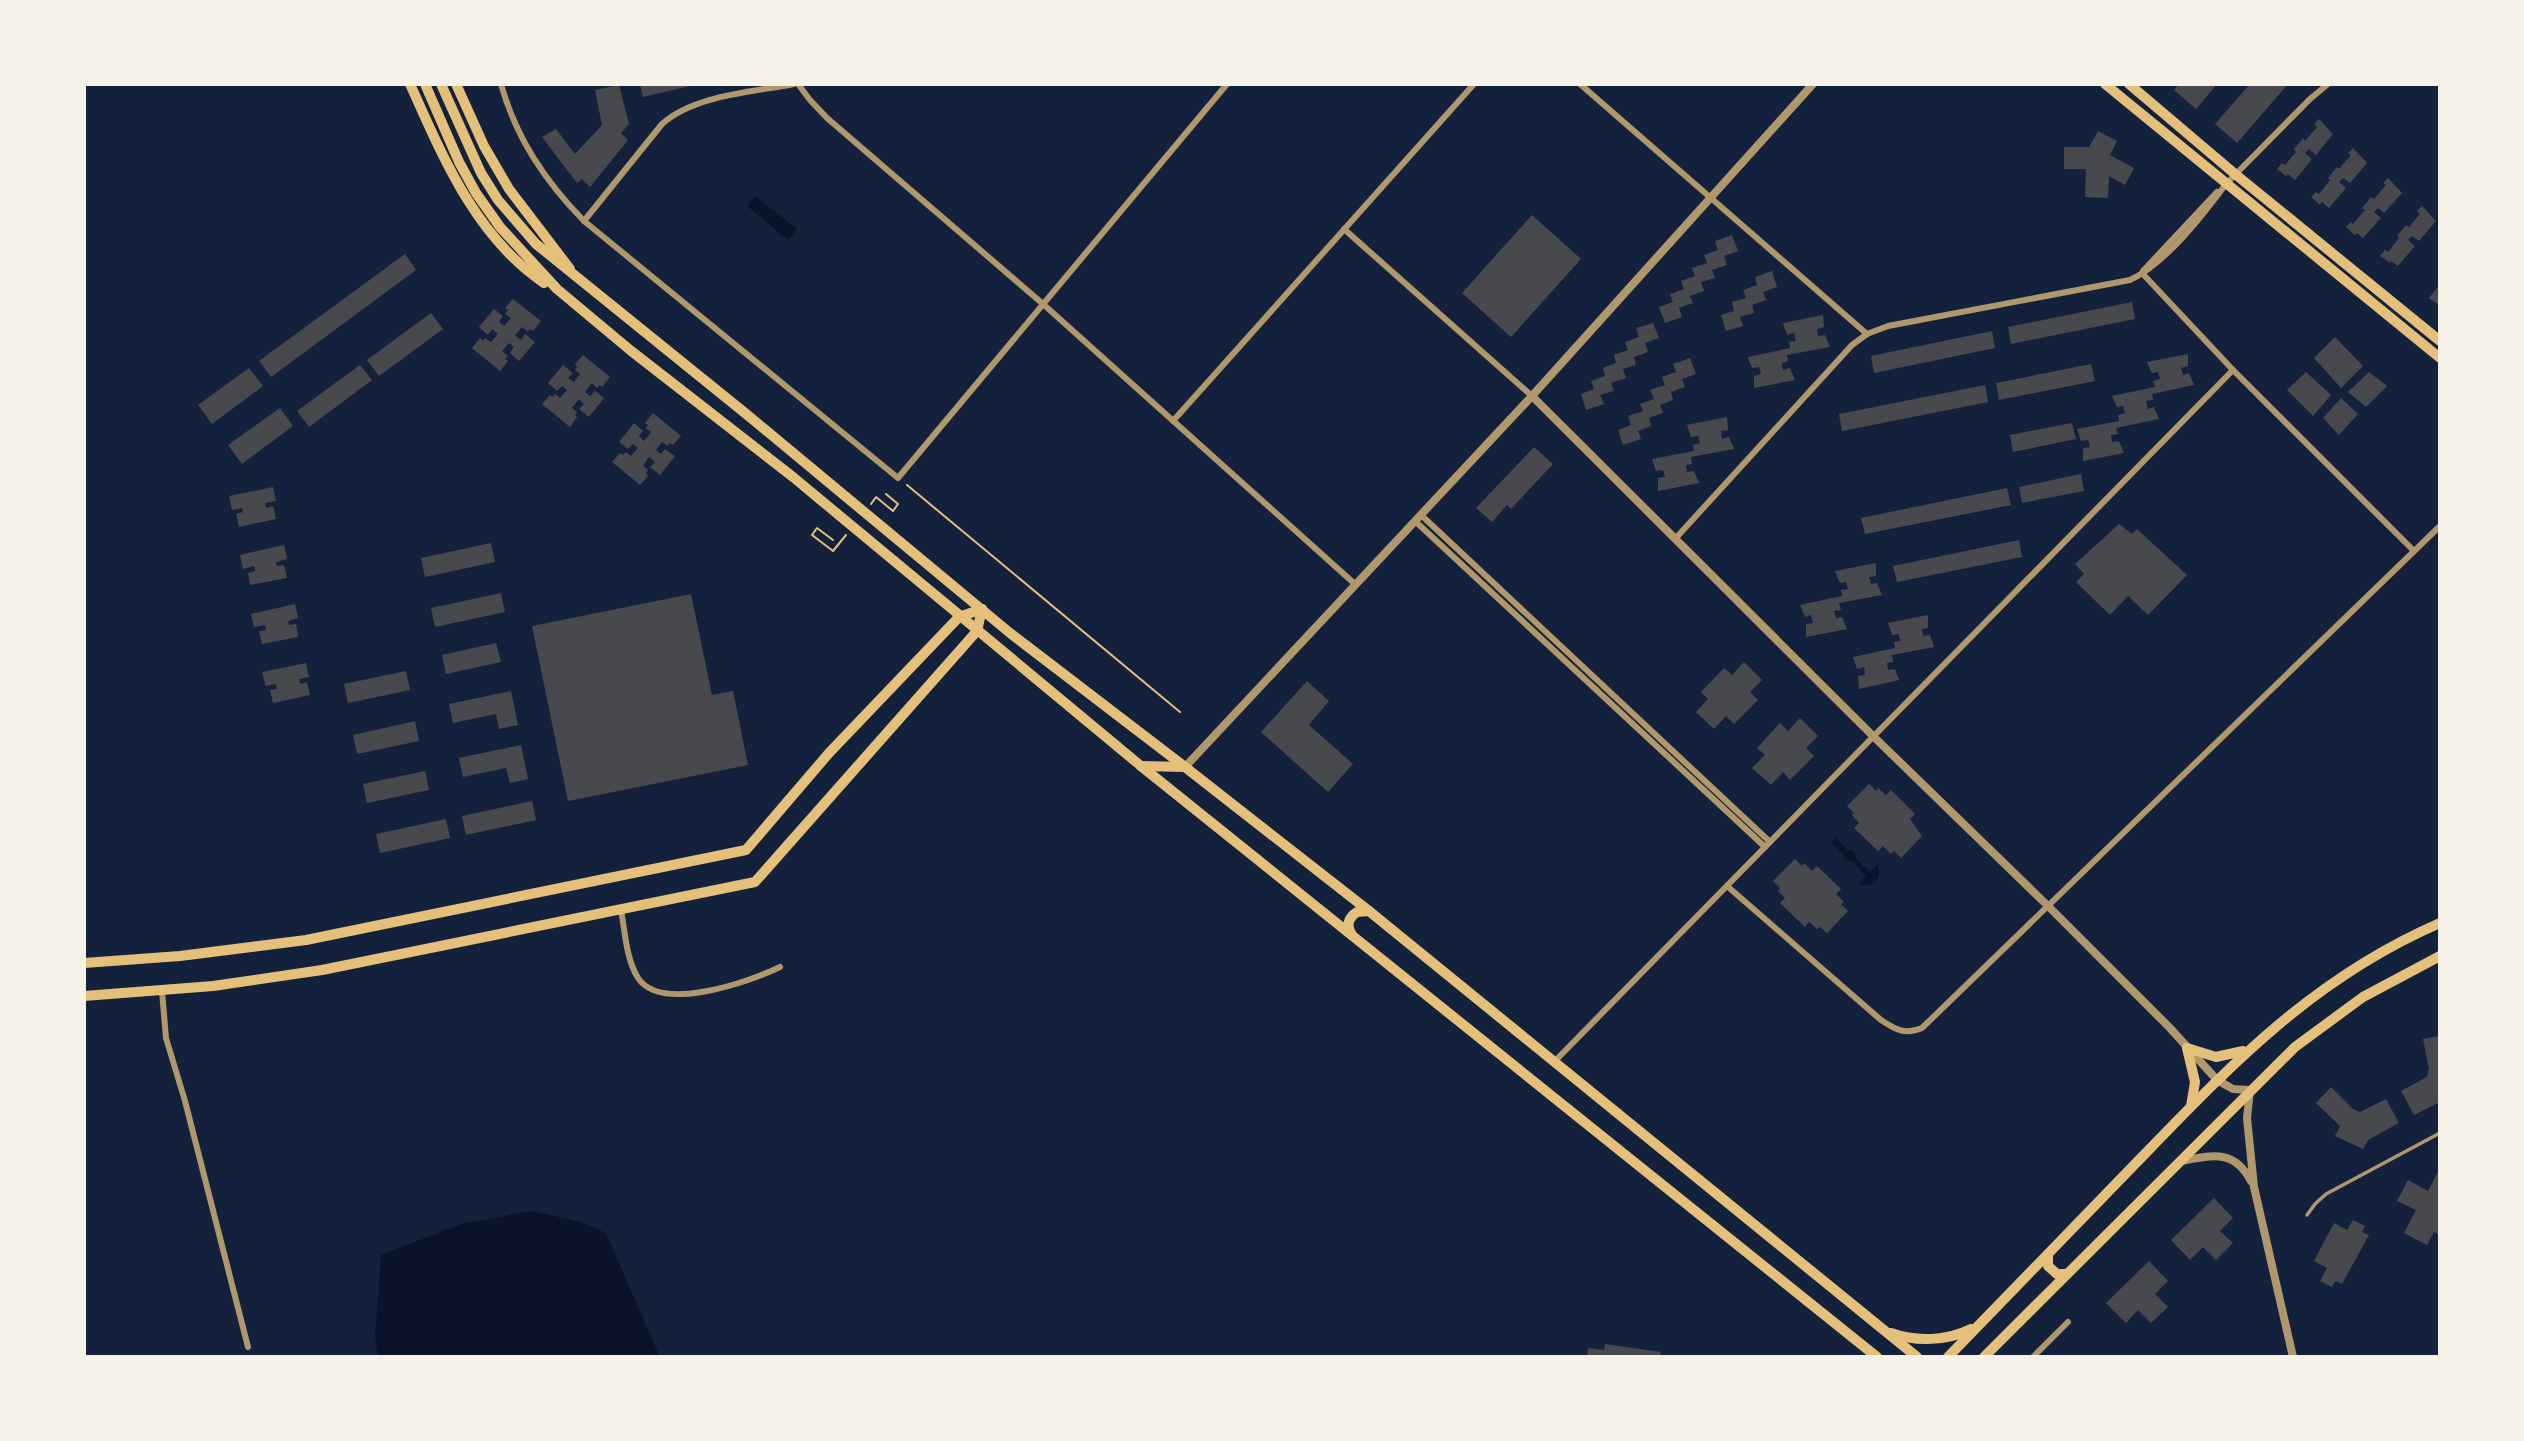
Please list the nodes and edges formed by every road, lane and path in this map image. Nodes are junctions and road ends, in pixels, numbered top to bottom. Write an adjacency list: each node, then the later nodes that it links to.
1 (410, 84): 21 (main road)
2 (425, 84): 21 (main road)
3 (441, 84): 20 (main road)
4 (456, 84): 20 (main road)
5 (501, 84): 17 (street)
6 (796, 84): 17 (street); 22 (street)
7 (1227, 84): 22 (street)
8 (1474, 84): 18 (street)
9 (1580, 84): 16 (street)
10 (1813, 84): 16 (street)
11 (2105, 84): 15 (main road)
12 (2129, 84): 14 (main road)
13 (2328, 84): 14 (street)
14 (2235, 174): 15 (street); 24 (main road)
15 (2226, 184): 19 (street); 25 (main road)
16 (1710, 197): 23 (street); 27 (street)
17 (584, 220): 29 (street)
18 (1345, 229): 27 (street); 28 (street)
19 (2142, 273): 23 (street); 26 (street)
20 (573, 275): 39 (main road)
21 (557, 289): 40 (main road)
22 (1043, 304): 28 (street); 29 (street)
23 (1867, 334): 34 (street)
24 (2440, 341)
25 (2440, 358)
26 (2233, 370): 37 (street); 43 (street)
27 (1532, 396): 32 (street); 34 (street)
28 (1173, 421): 38 (street)
29 (898, 478): 42 (path)
30 (886, 494): 31 (path)
31 (876, 497)
32 (1418, 518): 38 (street); 47 (street); 48 (street)
33 (2440, 526): 37 (street)
34 (1675, 539): 43 (street)
35 (833, 540): 36 (path)
36 (833, 551)
37 (2414, 551): 50 (street)
38 (1356, 585): 45 (street)
39 (982, 609): 40 (main road); 41 (main road); 45 (main road)
40 (959, 617): 41 (main road); 56 (main road)
41 (977, 631): 44 (main road); 51 (main road)
42 (1180, 712)
43 (1873, 736): 47 (street); 50 (street)
44 (1141, 766): 45 (main road); 46 (main road)
45 (1185, 767): 46 (main road); 52 (main road)
46 (1165, 785): 54 (main road)
47 (1770, 842): 48 (street)
48 (1765, 848): 49 (street)
49 (1727, 886): 50 (street); 62 (street)
50 (2048, 906): 61 (street)
51 (621, 910): 57 (street); 58 (main road)
52 (1369, 911): 54 (main road); 62 (main road)
53 (2440, 923): 60 (main road)
54 (1355, 938): 74 (main road)
55 (2440, 956): 64 (main road)
56 (84, 963)
57 (780, 967)
58 (162, 991): 59 (main road); 76 (street)
59 (84, 996)
60 (2254, 1045): 61 (main road); 63 (main road)
61 (2187, 1048): 63 (street); 65 (main road)
62 (1554, 1062): 75 (main road)
63 (2217, 1080): 64 (street); 65 (main road)
64 (2250, 1090): 67 (main road); 68 (street)
65 (2190, 1107): 70 (main road)
66 (2440, 1133): 69 (lane)
67 (2179, 1162): 68 (street); 71 (main road)
68 (2254, 1186): 83 (street)
69 (2307, 1215)
70 (2048, 1254): 71 (main road); 72 (main road)
71 (2066, 1275): 81 (main road)
72 (1985, 1319): 75 (main road); 80 (main road)
73 (2068, 1322): 82 (street)
74 (1843, 1330): 77 (main road); 78 (main road)
75 (1884, 1331): 79 (main road)
76 (248, 1347)
77 (1866, 1357)
78 (1877, 1357)
79 (1917, 1357)
80 (1948, 1357)
81 (1984, 1357)
82 (2033, 1357)
83 (2293, 1357)

